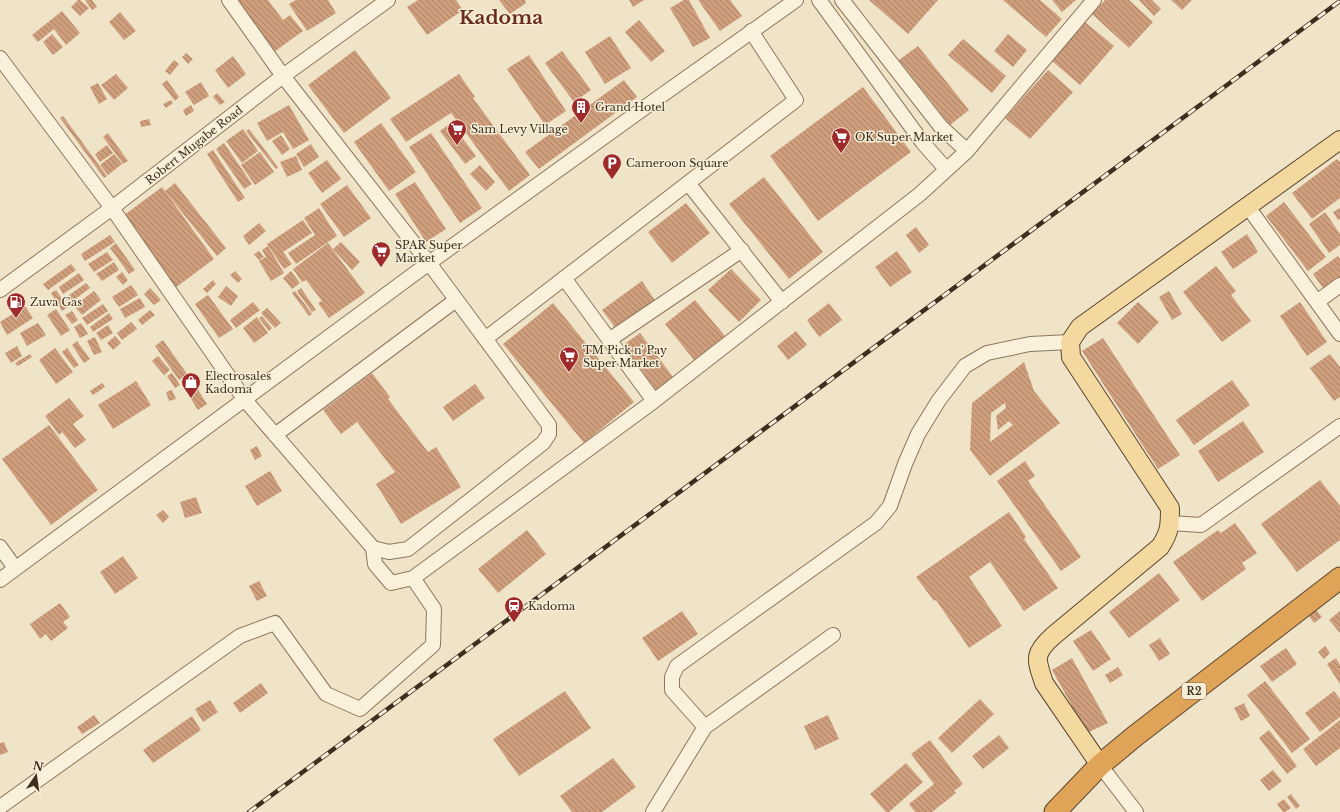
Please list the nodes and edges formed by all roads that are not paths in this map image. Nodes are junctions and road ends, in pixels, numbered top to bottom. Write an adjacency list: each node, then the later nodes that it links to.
1 (229, 0): 9 (street)
2 (388, 0): 9 (street, Robert Mugabe Road)
3 (796, 0): 7 (street)
4 (818, 0): 12 (street)
5 (842, 0): 11 (street)
6 (1094, 0): 11 (street)
7 (751, 31): 13 (street); 17 (street)
8 (0, 58): 15 (street)
9 (283, 76): 15 (street, Robert Mugabe Road); 17 (street)
10 (1340, 140): 14 (main road)
11 (967, 151): 12 (street)
12 (946, 169): 22 (street)
13 (688, 183): 16 (street); 18 (street)
14 (1248, 207): 23 (street); 27 (main road)
15 (112, 208): 20 (street, Robert Mugabe Road); 28 (street)
16 (742, 250): 22 (street); 26 (street)
17 (429, 263): 21 (street); 28 (street)
18 (564, 278): 25 (street); 26 (street)
19 (1340, 285): 23 (street)
20 (0, 290)
21 (456, 300): 25 (street); 31 (street)
22 (782, 302): 29 (street)
23 (1317, 302): 24 (street)
24 (1340, 334)
25 (485, 339): 34 (street)
26 (609, 340): 29 (street)
27 (1070, 342): 32 (main road); 40 (street)
28 (245, 400): 31 (street); 35 (street)
29 (654, 401): 36 (street)
30 (1340, 426): 32 (street)
31 (275, 435): 34 (street)
32 (1170, 523): 41 (main road)
33 (0, 547): 35 (street)
34 (373, 548): 36 (street)
35 (15, 568): 38 (street)
36 (413, 578): 42 (street)
37 (1340, 578): 41 (highway, R2)
38 (0, 580)
39 (833, 635): 40 (street)
40 (705, 727): 43 (street)
41 (1100, 765): 44 (highway, R2); 45 (street)
42 (0, 807)
43 (653, 812)
44 (1055, 812)
45 (1136, 812)

